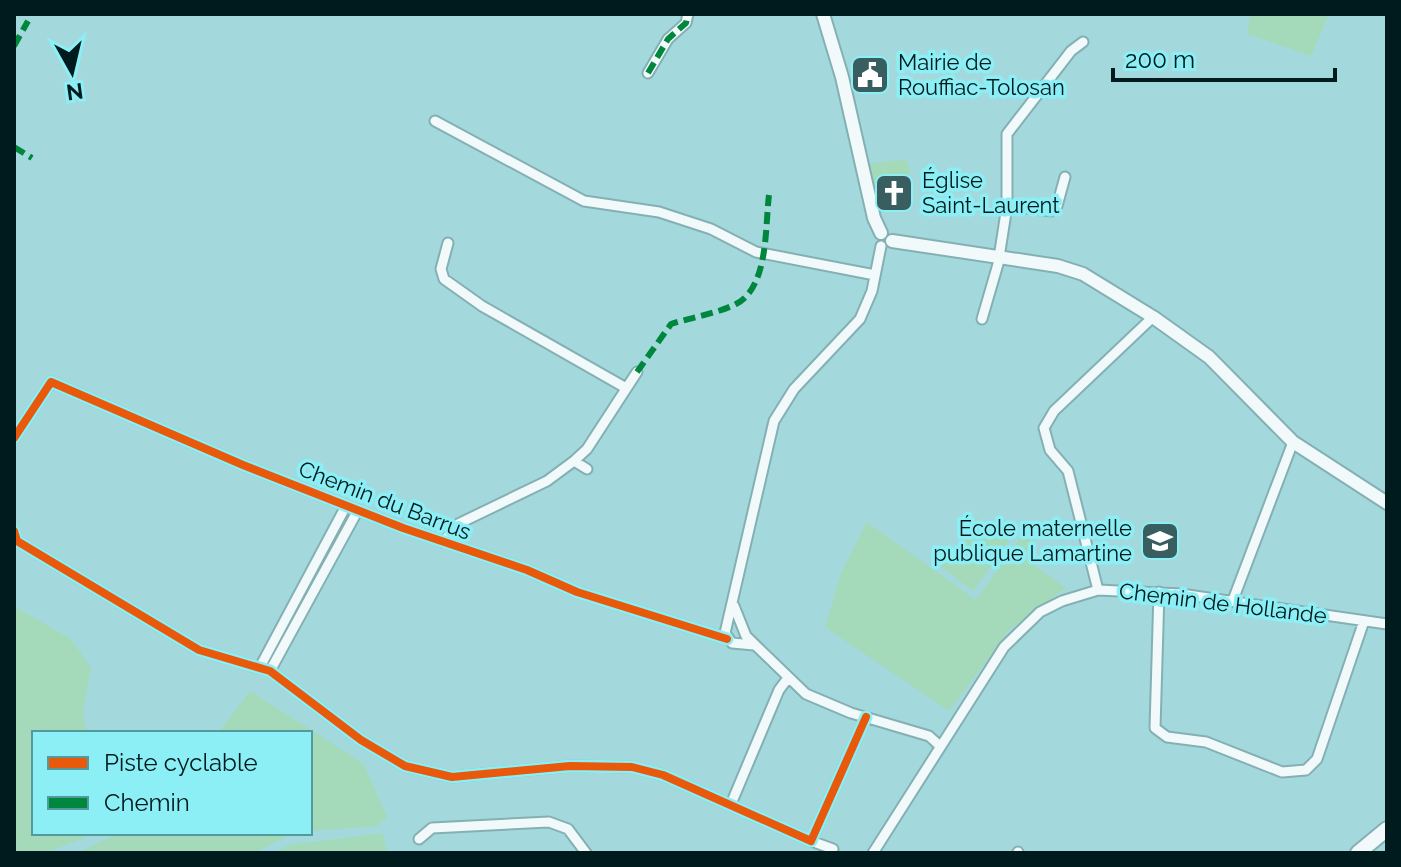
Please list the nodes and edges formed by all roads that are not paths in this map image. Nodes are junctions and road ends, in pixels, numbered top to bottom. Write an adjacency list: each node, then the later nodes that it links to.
1 (688, 14): 4 (street)
2 (828, 15): 8 (street)
3 (1083, 42): 7 (street)
4 (648, 73)
5 (435, 121): 11 (street)
6 (1065, 177): 7 (street)
7 (1007, 206): 10 (street)
8 (885, 240): 10 (street); 11 (street)
9 (448, 243): 15 (street)
10 (999, 259): 12 (street); 13 (street)
11 (875, 275): 27 (street)
12 (1153, 317): 17 (street); 25 (street)
13 (982, 319)
14 (637, 372): 15 (street)
15 (626, 388): 18 (street)
16 (14, 438): 21 (street, Chemin du Barrus)
17 (1293, 442): 20 (street); 28 (street)
18 (574, 461): 19 (street); 24 (street)
19 (587, 469)
20 (1387, 503)
21 (346, 506): 22 (street, Chemin du Barrus); 35 (street)
22 (358, 510): 24 (street, Chemin du Barrus); 35 (street)
23 (14, 531): 35 (street)
24 (443, 542): 32 (street, Chemin du Barrus)
25 (1098, 590): 26 (street, Chemin de Hollande); 38 (street, Chemin de Hollande)
26 (1159, 592): 28 (street, Chemin de Hollande); 29 (street)
27 (733, 599): 31 (street); 32 (street)
28 (1233, 600): 29 (street, Chemin de Hollande)
29 (1364, 621): 30 (street, Chemin de Hollande)
30 (1387, 624)
31 (742, 629): 32 (street, Chemin du Barrus); 33 (street); 34 (street)
32 (727, 632): 33 (street)
33 (738, 642): 34 (street)
34 (754, 645): 36 (street)
35 (265, 669): 39 (street)
36 (788, 678): 37 (street); 39 (street)
37 (866, 717): 38 (street); 42 (street)
38 (940, 746): 45 (street, Chemin de Hollande)
39 (731, 804): 42 (street)
40 (1387, 829): 46 (main road)
41 (419, 839): 44 (street)
42 (811, 841): 43 (street)
43 (833, 849)
44 (586, 853)
45 (873, 853)
46 (1358, 853)

